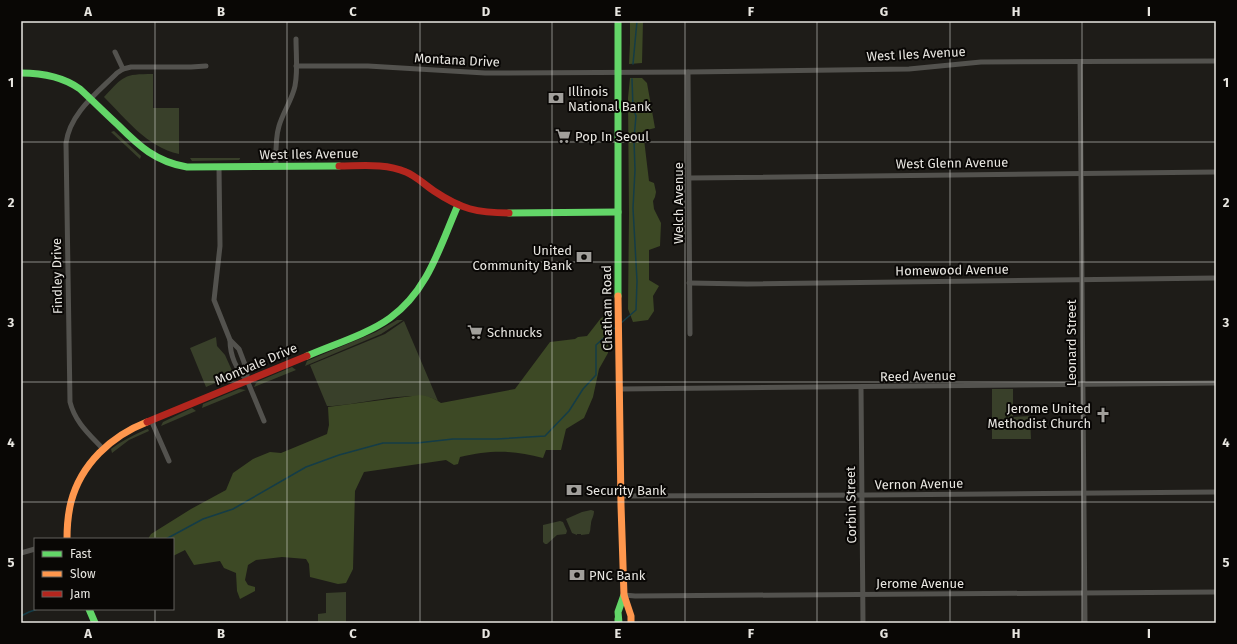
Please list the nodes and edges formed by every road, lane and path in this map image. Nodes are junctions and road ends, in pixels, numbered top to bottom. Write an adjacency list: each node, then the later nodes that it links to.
1 (618, 21): 9 (street, Chatham Road)
2 (296, 39): 7 (street)
3 (115, 52): 8 (street)
4 (1216, 60): 5 (street, West Iles Avenue)
5 (1080, 62): 10 (street, West Iles Avenue); 16 (street, Leonard Street)
6 (206, 66): 8 (street)
7 (296, 66): 9 (street, Montana Drive); 14 (street)
8 (123, 69): 12 (street, Findley Drive)
9 (618, 72): 10 (street, West Iles Avenue); 19 (street, Chatham Road)
10 (688, 72): 17 (street, Welch Avenue)
11 (21, 73): 12 (street, West Iles Avenue)
12 (91, 100): 13 (street, West Iles Avenue); 32 (street, Findley Drive)
13 (219, 166): 14 (street, West Iles Avenue); 24 (street)
14 (276, 166): 18 (street, West Iles Avenue)
15 (1216, 172): 16 (street, West Glenn Avenue)
16 (1081, 173): 17 (street, West Glenn Avenue); 21 (street, Leonard Street)
17 (689, 178): 22 (street, Welch Avenue)
18 (458, 205): 19 (street, West Iles Avenue); 25 (street, Montvale Drive)
19 (618, 212): 29 (street, Chatham Road)
20 (1216, 278): 21 (street, Homewood Avenue)
21 (1082, 279): 22 (street, Homewood Avenue); 27 (street, Leonard Street)
22 (689, 283): 23 (street, Welch Avenue)
23 (690, 334)
24 (230, 340): 25 (street); 25 (street)
25 (247, 380): 30 (street, Montvale Drive); 31 (street)
26 (1216, 383): 27 (street, Reed Avenue)
27 (1083, 384): 28 (street, Reed Avenue); 35 (street, Leonard Street)
28 (861, 388): 29 (street, Reed Avenue); 36 (street, Corbin Street)
29 (620, 389): 37 (street, Chatham Road)
30 (151, 420): 32 (street, Montvale Drive); 33 (street)
31 (264, 421)
32 (102, 448): 38 (street, Montvale Drive)
33 (169, 461)
34 (1216, 492): 35 (street, Vernon Avenue)
35 (1084, 493): 36 (street, Vernon Avenue); 42 (street, Leonard Street)
36 (862, 495): 37 (street, Vernon Avenue); 43 (street, Corbin Street)
37 (621, 496): 44 (street, Chatham Road)
38 (67, 538)
39 (34, 549): 40 (street)
40 (21, 553)
41 (1216, 592): 42 (street, Jerome Avenue)
42 (1085, 593): 43 (street, Jerome Avenue); 50 (street, Leonard Street)
43 (863, 594): 44 (street, Jerome Avenue); 49 (street, Corbin Street)
44 (624, 595): 46 (street, Chatham Road); 48 (street, Chatham Road)
45 (90, 610): 47 (street)
46 (618, 622)
47 (95, 623)
48 (631, 623)
49 (863, 623)
50 (1085, 623)

